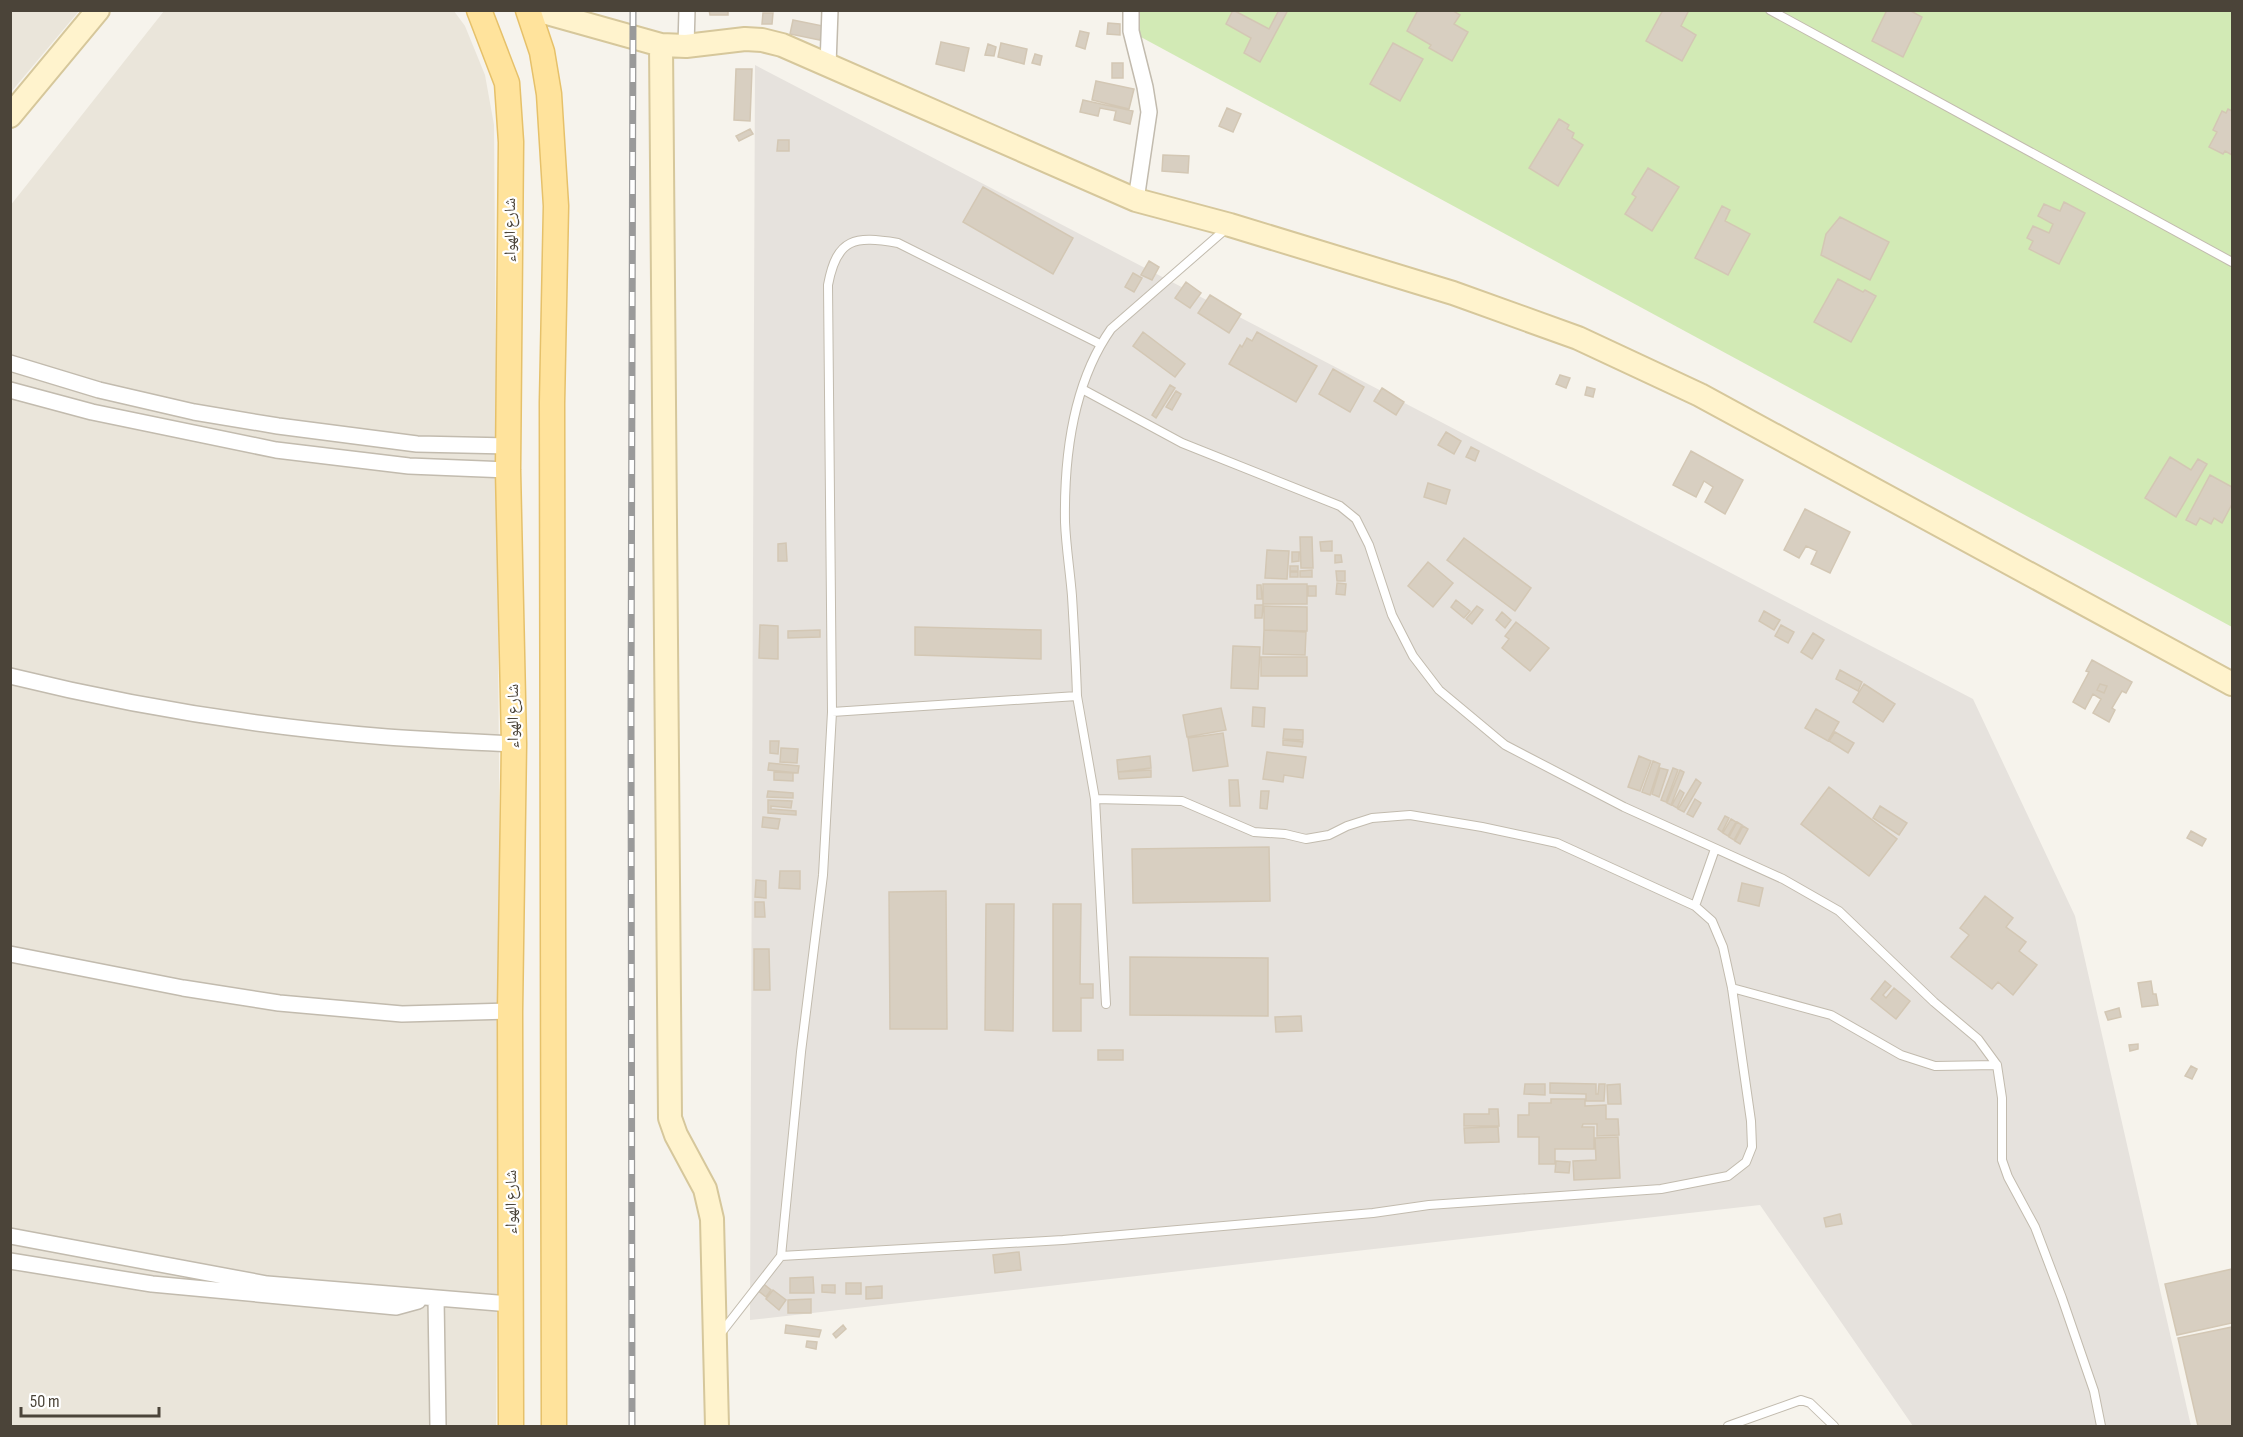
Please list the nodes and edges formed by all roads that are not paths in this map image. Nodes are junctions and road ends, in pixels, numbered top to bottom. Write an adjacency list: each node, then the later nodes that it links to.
1 (98, 10): 12 (street)
2 (478, 10): 20 (main road, شارع الهواء)
3 (528, 10): 43 (main road)
4 (536, 10): 9 (street)
5 (687, 10): 10 (street)
6 (830, 10): 11 (street)
7 (1131, 10): 13 (street)
8 (1770, 10): 15 (lane)
9 (661, 45): 10 (street); 40 (street)
10 (686, 46): 11 (street)
11 (828, 65): 13 (street)
12 (10, 116)
13 (1136, 200): 14 (street)
14 (1230, 225): 16 (lane); 23 (street)
15 (2232, 262)
16 (1101, 344): 18 (lane); 25 (lane)
17 (10, 363): 20 (street)
18 (1082, 389): 24 (lane); 28 (lane)
19 (10, 390): 21 (street)
20 (509, 446): 21 (main road, شارع الهواء)
21 (508, 470): 26 (main road, شارع الهواء)
22 (10, 676): 26 (street)
23 (2232, 684)
24 (1077, 696): 25 (lane); 27 (lane)
25 (832, 712): 36 (lane)
26 (514, 744): 33 (main road, شارع الهواء)
27 (1095, 799): 29 (lane); 32 (lane)
28 (1715, 849): 29 (lane); 34 (lane)
29 (1695, 906): 31 (lane)
30 (10, 954): 33 (street)
31 (1732, 988): 34 (lane); 36 (lane)
32 (1106, 1004)
33 (510, 1011): 39 (main road, شارع الهواء)
34 (1997, 1065): 47 (lane)
35 (10, 1236): 38 (street)
36 (780, 1256): 40 (lane)
37 (10, 1261): 38 (street)
38 (432, 1298): 39 (street); 41 (street)
39 (511, 1304): 42 (main road, شارع الهواء)
40 (715, 1340): 44 (street)
41 (438, 1426)
42 (511, 1426)
43 (554, 1426)
44 (717, 1426)
45 (1728, 1426): 46 (lane)
46 (1834, 1426)
47 (2102, 1426)

